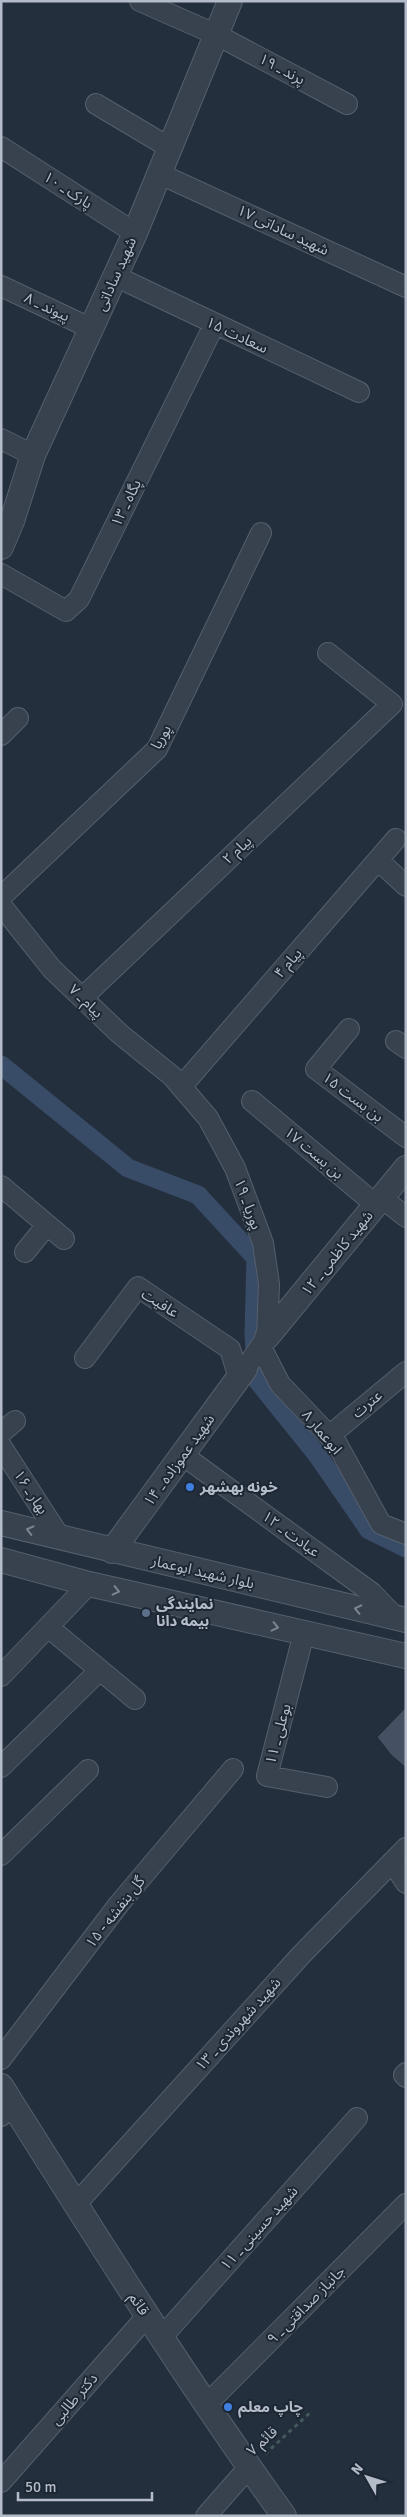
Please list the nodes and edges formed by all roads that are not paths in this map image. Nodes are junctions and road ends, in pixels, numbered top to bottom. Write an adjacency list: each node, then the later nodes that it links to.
1 (140, 1): 3 (street, پرند ـ ۱۹)
2 (230, 1): 3 (street, شهید ساداتی)
3 (217, 34): 5 (street, پرند ـ ۱۹); 7 (street, شهید ساداتی)
4 (96, 104): 7 (street)
5 (347, 104)
6 (1, 147): 9 (street, پارک ـ ۱۰)
7 (170, 148): 8 (street, شهید ساداتی)
8 (160, 174): 9 (street, شهید ساداتی); 12 (street, شهید ساداتی ۱۷)
9 (135, 233): 10 (street, شهید ساداتی)
10 (115, 276): 13 (street, سعادت ۱۵); 14 (street, شهید ساداتی)
11 (1, 286): 14 (street, پیوند ـ ۸)
12 (406, 287)
13 (214, 325): 15 (street, سعادت ۱۵); 20 (street, پگاه ـ ۱۳)
14 (92, 329): 17 (street, شهید ساداتی)
15 (359, 392)
16 (1, 439): 17 (street)
17 (33, 455): 19 (street, شهید ساداتی)
18 (261, 533): 27 (street, پوریا)
19 (1, 547)
20 (1, 574)
21 (328, 653): 29 (street, پیام ۲)
22 (18, 718): 23 (street)
23 (1, 735)
24 (396, 839): 25 (street, پیام ۴)
25 (378, 860): 26 (street); 31 (street, پیام ۴)
26 (406, 886)
27 (1, 897)
28 (1, 905): 29 (street, پیام ـ ۷)
29 (83, 996): 31 (street, پیام ـ ۷)
30 (349, 1029): 33 (street, بن بست ۱۵)
31 (181, 1087): 41 (street, پوریا ـ ۱۹)
32 (252, 1101): 36 (street, بن بست ۱۷)
33 (406, 1138)
34 (406, 1168): 36 (street, شهید کاظمی ـ ۱۲)
35 (1, 1186): 38 (street)
36 (379, 1202): 37 (street, بن بست ۱۷); 41 (street, شهید کاظمی ـ ۱۲)
37 (406, 1217)
38 (47, 1225): 39 (street); 40 (street)
39 (64, 1239)
40 (25, 1252)
41 (264, 1342): 44 (street); 45 (street, ابوعمار ۸)
42 (85, 1358): 44 (street, عافیت)
43 (406, 1372): 45 (street, عترت)
44 (242, 1374): 47 (street, شهید عموزاده ـ ۱۴)
45 (329, 1436): 49 (street, ابوعمار ۸)
46 (1, 1446): 50 (street, بهار ـ ۱۶)
47 (184, 1456): 51 (street, شهید عموزاده ـ ۱۴); 54 (street, عبادت ـ ۱۲)
48 (1, 1523): 50 (street, بلوار شهید ابوعمار, one-way to 48)
49 (406, 1534)
50 (61, 1538): 51 (street, بلوار شهید ابوعمار)
51 (112, 1551): 54 (street, بلوار شهید ابوعمار, one-way to 51)
52 (1, 1560): 53 (street)
53 (88, 1584): 55 (street); 56 (street, one-way to 56)
54 (401, 1619)
55 (48, 1627): 58 (street); 59 (street)
56 (304, 1633): 57 (street); 64 (street, بوعلی ـ ۱۱)
57 (406, 1656)
58 (100, 1670): 60 (street); 61 (street)
59 (1, 1676)
60 (135, 1699)
61 (1, 1767)
62 (233, 1769): 69 (street, گل بنفشه - ۱۵)
63 (88, 1770): 66 (street)
64 (327, 1787)
65 (406, 1848): 67 (street, شهید شهروندی ـ ۱۳)
66 (1, 1854)
67 (392, 1862): 68 (street); 74 (street, شهید شهروندی ـ ۱۳)
68 (406, 1883)
69 (1, 2059)
70 (406, 2073): 71 (street)
71 (406, 2077)
72 (5, 2102): 74 (street, قائم)
73 (357, 2118): 77 (street, شهید حسینی ـ ۱۱)
74 (76, 2204): 76 (street, قائم)
75 (406, 2204): 78 (street, جانباز صداقتی ـ ۹)
76 (147, 2316): 77 (street, قائم); 80 (street, دکتر طالبی)
77 (161, 2338): 78 (street, قائم)
78 (206, 2405): 79 (street, قائم)
79 (249, 2467): 81 (street); 82 (street, قائم)
80 (1, 2482)
81 (206, 2516)
82 (284, 2516)

